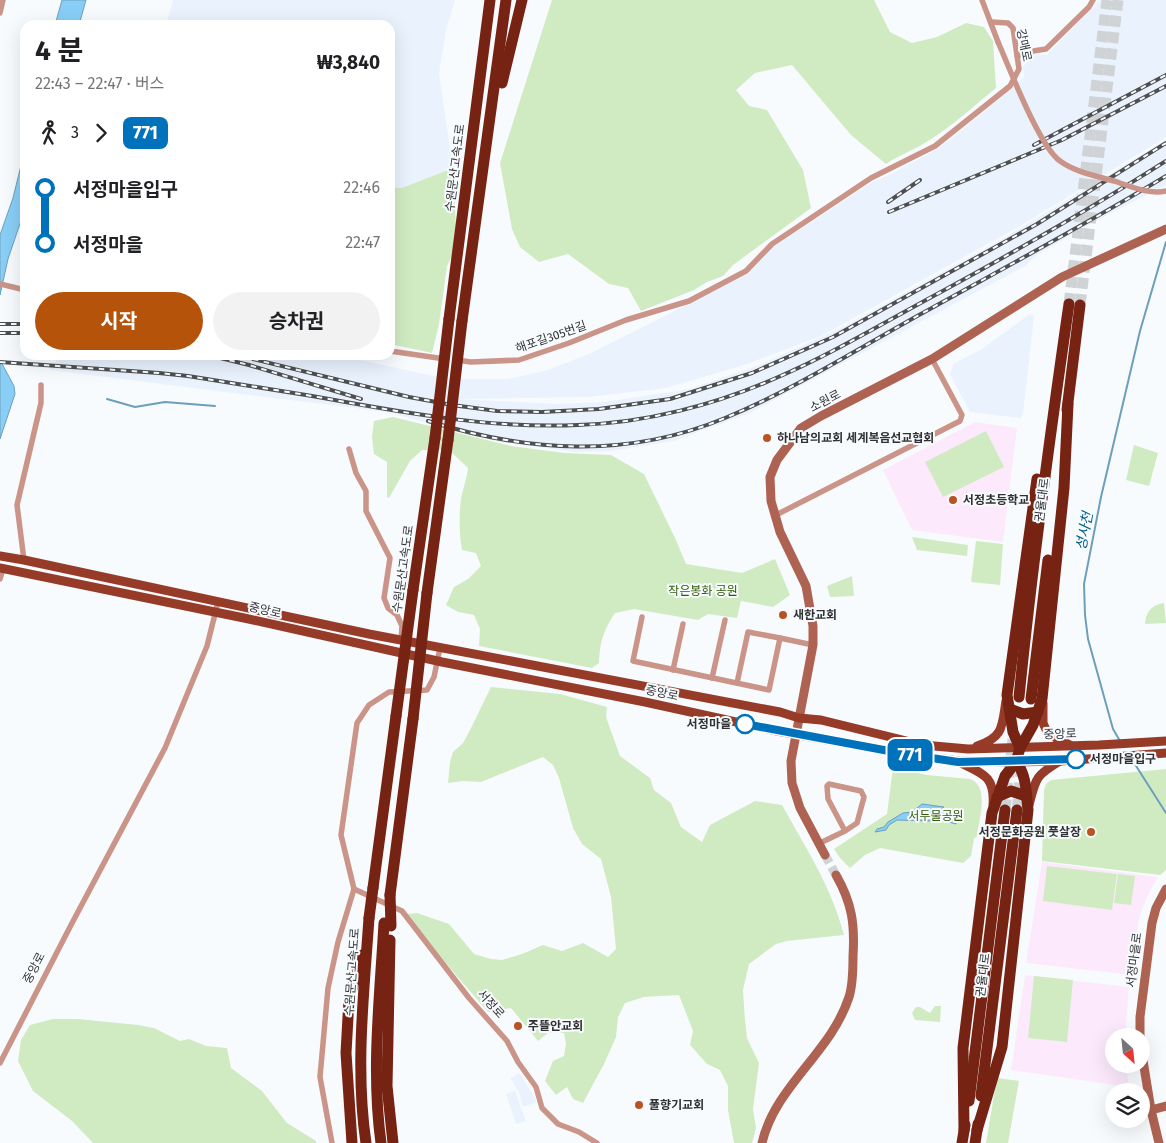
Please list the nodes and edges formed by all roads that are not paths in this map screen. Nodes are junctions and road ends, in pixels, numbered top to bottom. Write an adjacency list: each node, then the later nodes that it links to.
1 (3, 0): 7 (street)
2 (490, 0): 66 (highway, 수원문산고속도로, bridge)
3 (506, 0): 11 (highway)
4 (522, 0): 11 (highway)
5 (982, 0): 8 (street, 강매로)
6 (1093, 0): 9 (street)
7 (0, 13)
8 (991, 22): 9 (street, 강매로); 12 (street, 강매로, bridge)
9 (1017, 56): 10 (street, 강매로)
10 (1010, 86): 16 (street, 해포길305번길)
11 (488, 141): 65 (highway, bridge)
12 (1166, 191)
13 (1166, 229): 17 (main road, 소원로)
14 (0, 284): 15 (street)
15 (20, 289)
16 (395, 352)
17 (932, 359): 21 (main road, 소원로); 21 (street)
18 (41, 385): 23 (street)
19 (1055, 399): 39 (highway); 40 (highway, 권율대로); 41 (highway, 권율대로)
20 (349, 449): 32 (street)
21 (774, 516): 33 (main road, 소원로)
22 (0, 556): 23 (main road, 중앙로)
23 (24, 560): 26 (main road, 중앙로)
24 (2, 568): 25 (street); 27 (main road, 중앙로)
25 (0, 578)
26 (218, 602): 27 (street, 중앙로); 32 (main road, 중앙로)
27 (215, 612): 35 (main road, 중앙로); 68 (street, 중앙로)
28 (642, 617): 36 (street)
29 (725, 620): 37 (street)
30 (683, 624): 36 (street)
31 (780, 638): 33 (street); 38 (street); 38 (street)
32 (401, 641): 34 (main road, 중앙로)
33 (813, 645): 44 (main road, 소원로)
34 (440, 648): 35 (street); 44 (main road, 중앙로)
35 (437, 661): 45 (main road, 중앙로); 63 (street)
36 (673, 670): 37 (street)
37 (712, 678): 38 (street)
38 (737, 683)
39 (1007, 695): 42 (highway); 49 (main road)
40 (1019, 697)
41 (1037, 699): 43 (highway, 권율대로); 47 (main road)
42 (1010, 709): 43 (highway); 48 (highway)
43 (1038, 712): 48 (highway, 권율대로)
44 (799, 718): 45 (main road, 소원로); 49 (main road, 중앙로)
45 (796, 735): 52 (main road, 중앙로); 60 (main road)
46 (1166, 741): 47 (main road, 중앙로)
47 (1072, 746): 48 (main road, 중앙로)
48 (1020, 748): 49 (main road, 중앙로); 53 (highway, 권율대로)
49 (968, 749)
50 (1166, 753): 51 (main road, 중앙로)
51 (1061, 761): 53 (main road, 중앙로); 57 (main road)
52 (958, 762): 53 (main road, 중앙로); 58 (main road)
53 (1016, 762): 54 (highway, 권율대로); 55 (highway, 권율대로)
54 (1026, 796): 55 (highway); 57 (highway, 권율대로)
55 (997, 797): 58 (highway, 권율대로)
56 (1005, 810): 72 (highway, 권율대로)
57 (1023, 810): 81 (highway, 권율대로)
58 (992, 813): 72 (highway, 권율대로)
59 (845, 831): 59 (street); 60 (street)
60 (818, 844): 61 (main road)
61 (825, 854)
62 (836, 875): 79 (main road)
63 (354, 889): 73 (street); 78 (street, 서정로)
64 (1166, 889): 67 (main road, 서정마을로)
65 (387, 925): 76 (highway); 77 (highway)
66 (368, 932): 74 (highway); 75 (highway, 수원문산고속도로)
67 (1140, 1028)
68 (0, 1063)
69 (1145, 1073): 71 (main road)
70 (1166, 1106): 71 (main road)
71 (1151, 1110): 82 (main road)
72 (964, 1130): 80 (highway, 권율대로)
73 (332, 1143)
74 (352, 1143)
75 (366, 1143)
76 (380, 1143)
77 (394, 1143)
78 (597, 1143)
79 (762, 1143)
80 (962, 1143)
81 (975, 1143)
82 (1159, 1143)

